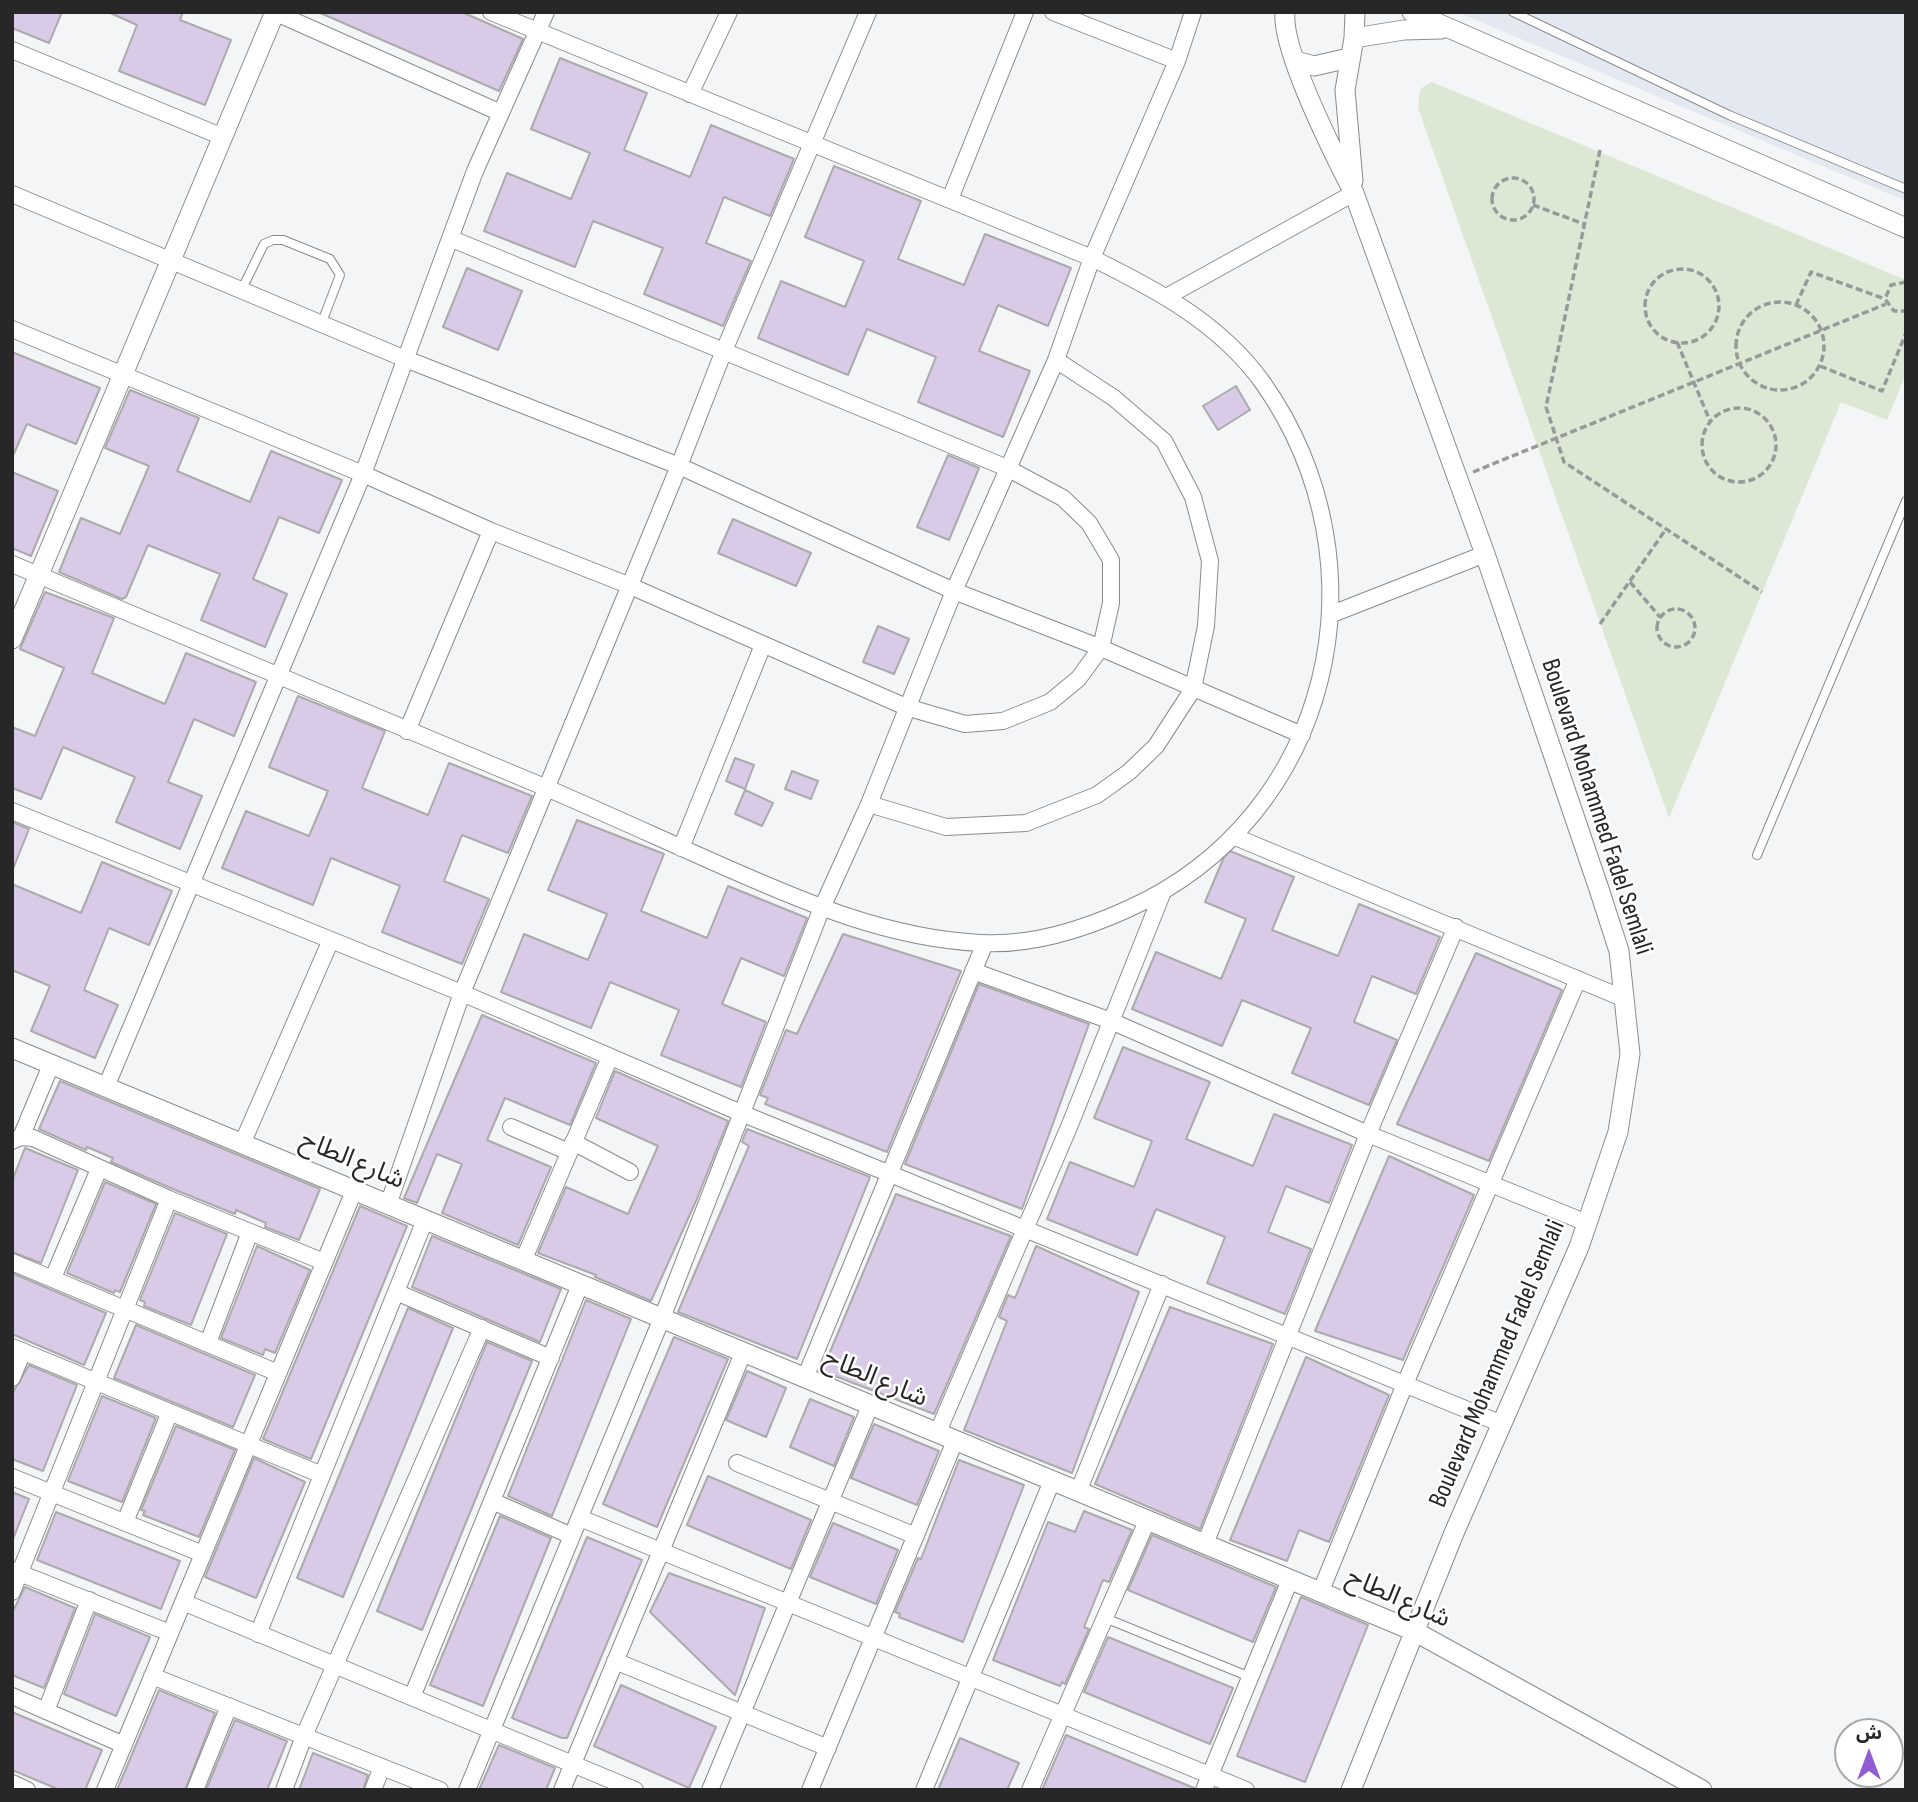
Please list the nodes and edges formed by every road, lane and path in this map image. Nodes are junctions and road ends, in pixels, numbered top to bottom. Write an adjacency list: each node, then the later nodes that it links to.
1 (274, 12): 21 (street); 22 (street)
2 (491, 12): 14 (street)
3 (546, 12): 14 (street)
4 (729, 12): 20 (street)
5 (868, 12): 23 (street)
6 (1026, 12): 28 (street)
7 (1053, 12): 18 (street)
8 (1194, 12): 18 (street)
9 (1285, 12): 19 (street, Boulevard Mohammed Fadel Semlali)
10 (1354, 12): 15 (street, Boulevard Mohammed Fadel Semlali)
11 (1412, 12): 13 (street)
12 (1513, 12): 25 (lane)
13 (1459, 31): 15 (street); 31 (street)
14 (538, 32): 20 (street); 21 (street)
15 (1354, 38): 17 (street, Boulevard Mohammed Fadel Semlali)
16 (12, 50): 22 (street)
17 (1349, 58): 19 (street); 26 (street, Boulevard Mohammed Fadel Semlali)
18 (1177, 61): 33 (street)
19 (1296, 61): 26 (street, Boulevard Mohammed Fadel Semlali)
20 (690, 94): 23 (street)
21 (501, 113): 32 (street)
22 (223, 137): 34 (street)
23 (811, 144): 28 (street); 46 (street)
24 (1600, 150): 30 (path)
25 (1906, 189)
26 (1354, 193): 37 (street); 58 (street, Boulevard Mohammed Fadel Semlali)
27 (12, 194): 34 (street)
28 (950, 199): 33 (street)
29 (1533, 205): 29 (path); 30 (path)
30 (1584, 224): 54 (path)
31 (1906, 228)
32 (452, 239): 46 (street); 47 (street)
33 (1092, 258): 37 (street); 48 (street)
34 (170, 259): 36 (street); 51 (street)
35 (1906, 282): 38 (path)
36 (242, 289): 41 (street); 41 (lane)
37 (1168, 296): 69 (street)
38 (1886, 302): 39 (path); 40 (path); 43 (path)
39 (1796, 305): 43 (path); 49 (path)
40 (1906, 312)
41 (322, 322): 47 (street)
42 (12, 329): 51 (street)
43 (1821, 331): 49 (path); 50 (path)
44 (1906, 334): 50 (path)
45 (1677, 342): 45 (path); 52 (path)
46 (723, 353): 55 (street); 56 (street)
47 (403, 358): 55 (street); 57 (street)
48 (1056, 360): 56 (street); 76 (street)
49 (1739, 364): 50 (path); 52 (path)
50 (1820, 366)
51 (123, 375): 57 (street); 64 (street)
52 (1693, 382): 53 (path); 54 (path)
53 (1710, 422): 53 (path)
54 (1556, 438): 58 (path); 60 (path)
55 (679, 466): 66 (street); 67 (street)
56 (1007, 468): 67 (street); 74 (street)
57 (363, 474): 61 (street); 75 (street)
58 (1457, 478): 62 (street, Boulevard Mohammed Fadel Semlali)
59 (1906, 502): 85 (lane)
60 (1666, 529): 65 (path); 68 (path)
61 (491, 531): 66 (street); 78 (street)
62 (1485, 554): 69 (street); 95 (street, Boulevard Mohammed Fadel Semlali)
63 (12, 564): 64 (street)
64 (39, 576): 72 (street); 75 (street)
65 (1630, 582): 70 (path); 71 (path)
66 (628, 585): 73 (street); 80 (street)
67 (954, 591): 74 (street); 77 (street)
68 (1762, 592)
69 (1332, 614): 79 (street)
70 (1660, 617): 70 (path)
71 (1600, 624)
72 (12, 639)
73 (763, 645): 77 (street); 84 (street)
74 (1101, 648): 76 (street); 77 (street)
75 (278, 677): 78 (street); 86 (street)
76 (1193, 688): 79 (street); 81 (street)
77 (906, 707): 81 (street)
78 (407, 731): 80 (street)
79 (1302, 735): 83 (street)
80 (545, 788): 84 (street); 94 (street)
81 (869, 804): 88 (street)
82 (12, 811): 86 (street)
83 (1233, 836): 87 (street); 89 (street)
84 (681, 848): 88 (street)
85 (1758, 855)
86 (191, 884): 90 (street); 100 (street)
87 (1162, 894): 91 (street); 96 (street)
88 (821, 910): 91 (street); 101 (street)
89 (1456, 927): 93 (street); 103 (street)
90 (330, 942): 94 (street); 105 (street)
91 (985, 943): 92 (street)
92 (973, 971): 96 (street); 109 (street)
93 (1578, 979): 95 (street); 110 (street)
94 (462, 993): 98 (street); 113 (street)
95 (1625, 999): 115 (street, Boulevard Mohammed Fadel Semlali)
96 (1111, 1021): 103 (street); 116 (street)
97 (12, 1048): 99 (street, شارع الطاح)
98 (610, 1057): 101 (street); 106 (street)
99 (51, 1065): 100 (street, شارع الطاح); 104 (street)
100 (106, 1087): 105 (street, شارع الطاح)
101 (741, 1113): 109 (street); 126 (street)
102 (510, 1127): 106 (street)
103 (1368, 1134): 110 (street); 128 (street)
104 (17, 1139): 107 (street)
105 (242, 1144): 111 (street, شارع الطاح)
106 (571, 1147): 108 (street); 118 (street)
107 (99, 1169): 112 (street); 121 (street)
108 (629, 1172)
109 (890, 1172): 116 (street); 135 (street)
110 (1491, 1182): 115 (street); 137 (street)
111 (354, 1191): 113 (street, شارع الطاح); 120 (street)
112 (169, 1199): 117 (street); 125 (street)
113 (388, 1205): 114 (street, شارع الطاح)
114 (425, 1220): 118 (street, شارع الطاح); 124 (street)
115 (1587, 1223): 140 (street, Boulevard Mohammed Fadel Semlali)
116 (1026, 1227): 122 (street); 141 (street)
117 (250, 1232): 120 (street); 129 (street)
118 (523, 1261): 123 (street, شارع الطاح)
119 (12, 1262): 121 (street)
120 (324, 1262): 133 (street)
121 (53, 1278): 125 (street)
122 (1162, 1284): 128 (street); 147 (street)
123 (580, 1285): 126 (street, شارع الطاح); 132 (street)
124 (396, 1292): 127 (street); 144 (street)
125 (126, 1309): 129 (street); 136 (street)
126 (662, 1318): 131 (street, شارع الطاح); 151 (street)
127 (482, 1328): 132 (street); 172 (street)
128 (1286, 1336): 137 (street); 156 (street)
129 (208, 1343): 133 (street)
130 (18, 1349): 134 (street); 136 (street)
131 (743, 1353): 135 (street, شارع الطاح); 157 (street)
132 (551, 1358): 149 (street)
133 (278, 1373): 142 (street)
134 (12, 1378)
135 (805, 1378): 138 (street, شارع الطاح)
136 (97, 1381): 139 (street); 148 (street)
137 (1405, 1384): 140 (street); 162 (street)
138 (870, 1406): 141 (street, شارع الطاح); 150 (street)
139 (170, 1412): 142 (street); 153 (street)
140 (1502, 1424): 167 (street, Boulevard Mohammed Fadel Semlali)
141 (946, 1438): 146 (street, شارع الطاح); 155 (street)
142 (249, 1444): 144 (street); 158 (street)
143 (737, 1463): 150 (street)
144 (322, 1475): 169 (street)
145 (12, 1477): 148 (street)
146 (1052, 1482): 147 (street, شارع الطاح); 174 (street)
147 (1077, 1492): 152 (street, شارع الطاح)
148 (52, 1493): 153 (street); 159 (street)
149 (492, 1501): 154 (street); 177 (street)
150 (830, 1501): 155 (street); 165 (street)
151 (580, 1518): 154 (street); 157 (street)
152 (1147, 1521): 156 (street, شارع الطاح); 166 (street)
153 (125, 1522): 158 (street)
154 (572, 1536): 182 (street)
155 (916, 1536): 170 (street)
156 (1205, 1544): 160 (street, شارع الطاح)
157 (661, 1551): 165 (street); 171 (street)
158 (203, 1554): 164 (street)
159 (16, 1572): 161 (street); 163 (street)
160 (1290, 1580): 162 (street, شارع الطاح); 175 (street)
161 (12, 1592)
162 (1320, 1593): 167 (street, شارع الطاح)
163 (89, 1601): 168 (street); 179 (street)
164 (183, 1602): 168 (street); 169 (street)
165 (788, 1603): 170 (street); 180 (street)
166 (1105, 1618): 175 (lane); 181 (street)
167 (1414, 1632): 204 (street, Boulevard Mohammed Fadel Semlali); 205 (street, شارع الطاح)
168 (170, 1633): 173 (street)
169 (258, 1634): 172 (street)
170 (873, 1637): 174 (street); 185 (street)
171 (615, 1661): 180 (street); 186 (street)
172 (335, 1665): 177 (street); 183 (street)
173 (152, 1676): 178 (street); 184 (street)
174 (971, 1677): 181 (street); 201 (street)
175 (1250, 1677): 188 (street)
176 (12, 1696): 179 (street)
177 (412, 1697): 182 (street)
178 (229, 1706): 183 (street); 192 (street)
179 (46, 1711): 184 (street)
180 (742, 1714): 185 (street); 199 (street)
181 (1063, 1715): 188 (street); 202 (street)
182 (492, 1731): 186 (street); 196 (street)
183 (304, 1736): 187 (street); 193 (street)
184 (124, 1745): 191 (street)
185 (828, 1748): 200 (street)
186 (572, 1764): 197 (street); 198 (street)
187 (382, 1767): 194 (street); 195 (street)
188 (1207, 1782): 203 (street)
189 (12, 1783): 190 (street)
190 (27, 1790)
191 (105, 1790)
192 (195, 1790)
193 (284, 1790)
194 (373, 1790)
195 (440, 1790)
196 (467, 1790)
197 (562, 1790)
198 (635, 1790)
199 (710, 1790)
200 (810, 1790)
201 (924, 1790)
202 (1030, 1790)
203 (1246, 1790)
204 (1350, 1790)
205 (1702, 1790)

